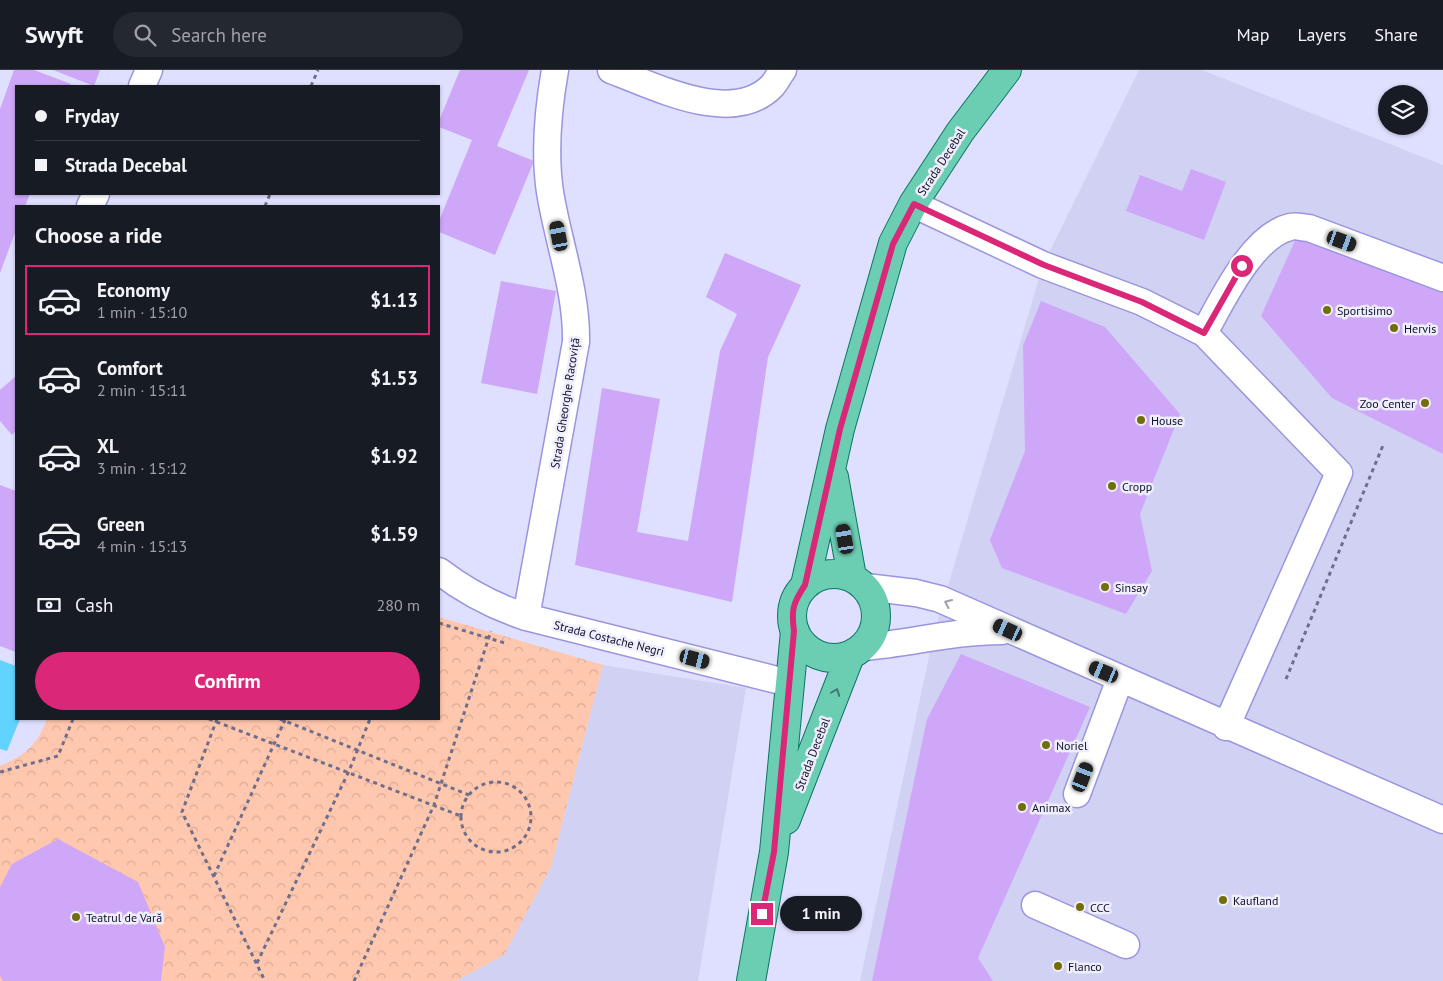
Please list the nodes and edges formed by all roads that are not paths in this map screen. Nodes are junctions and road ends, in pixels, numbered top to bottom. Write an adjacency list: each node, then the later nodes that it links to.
1 (149, 70): 6 (street)
2 (555, 70): 14 (street, Strada Gheorghe Racoviță)
3 (611, 70): 4 (street)
4 (783, 70)
5 (1007, 70): 7 (main road, Strada Decebal)
6 (142, 85)
7 (914, 204): 9 (street); 10 (main road, Strada Decebal)
8 (1443, 278): 9 (street)
9 (1204, 333): 20 (street)
10 (831, 463): 12 (main road, Strada Decebal); 13 (main road, Strada Decebal)
11 (440, 572): 14 (street, Strada Costache Negri)
12 (859, 582): 13 (main road); 15 (street, one-way to 12); 17 (main road)
13 (805, 585): 16 (main road)
14 (526, 617): 19 (street, Strada Costache Negri)
15 (1008, 630): 17 (street); 18 (street)
16 (794, 631): 17 (main road); 19 (main road, Strada Decebal)
17 (857, 651): 23 (main road, Strada Decebal, one-way to 17)
18 (1120, 679): 20 (street); 21 (street)
19 (789, 683): 23 (main road, Strada Decebal)
20 (1226, 727): 22 (street)
21 (1077, 794)
22 (1443, 820)
23 (774, 852): 26 (main road, Strada Decebal)
24 (1035, 905): 25 (street)
25 (1126, 945)
26 (751, 981)

